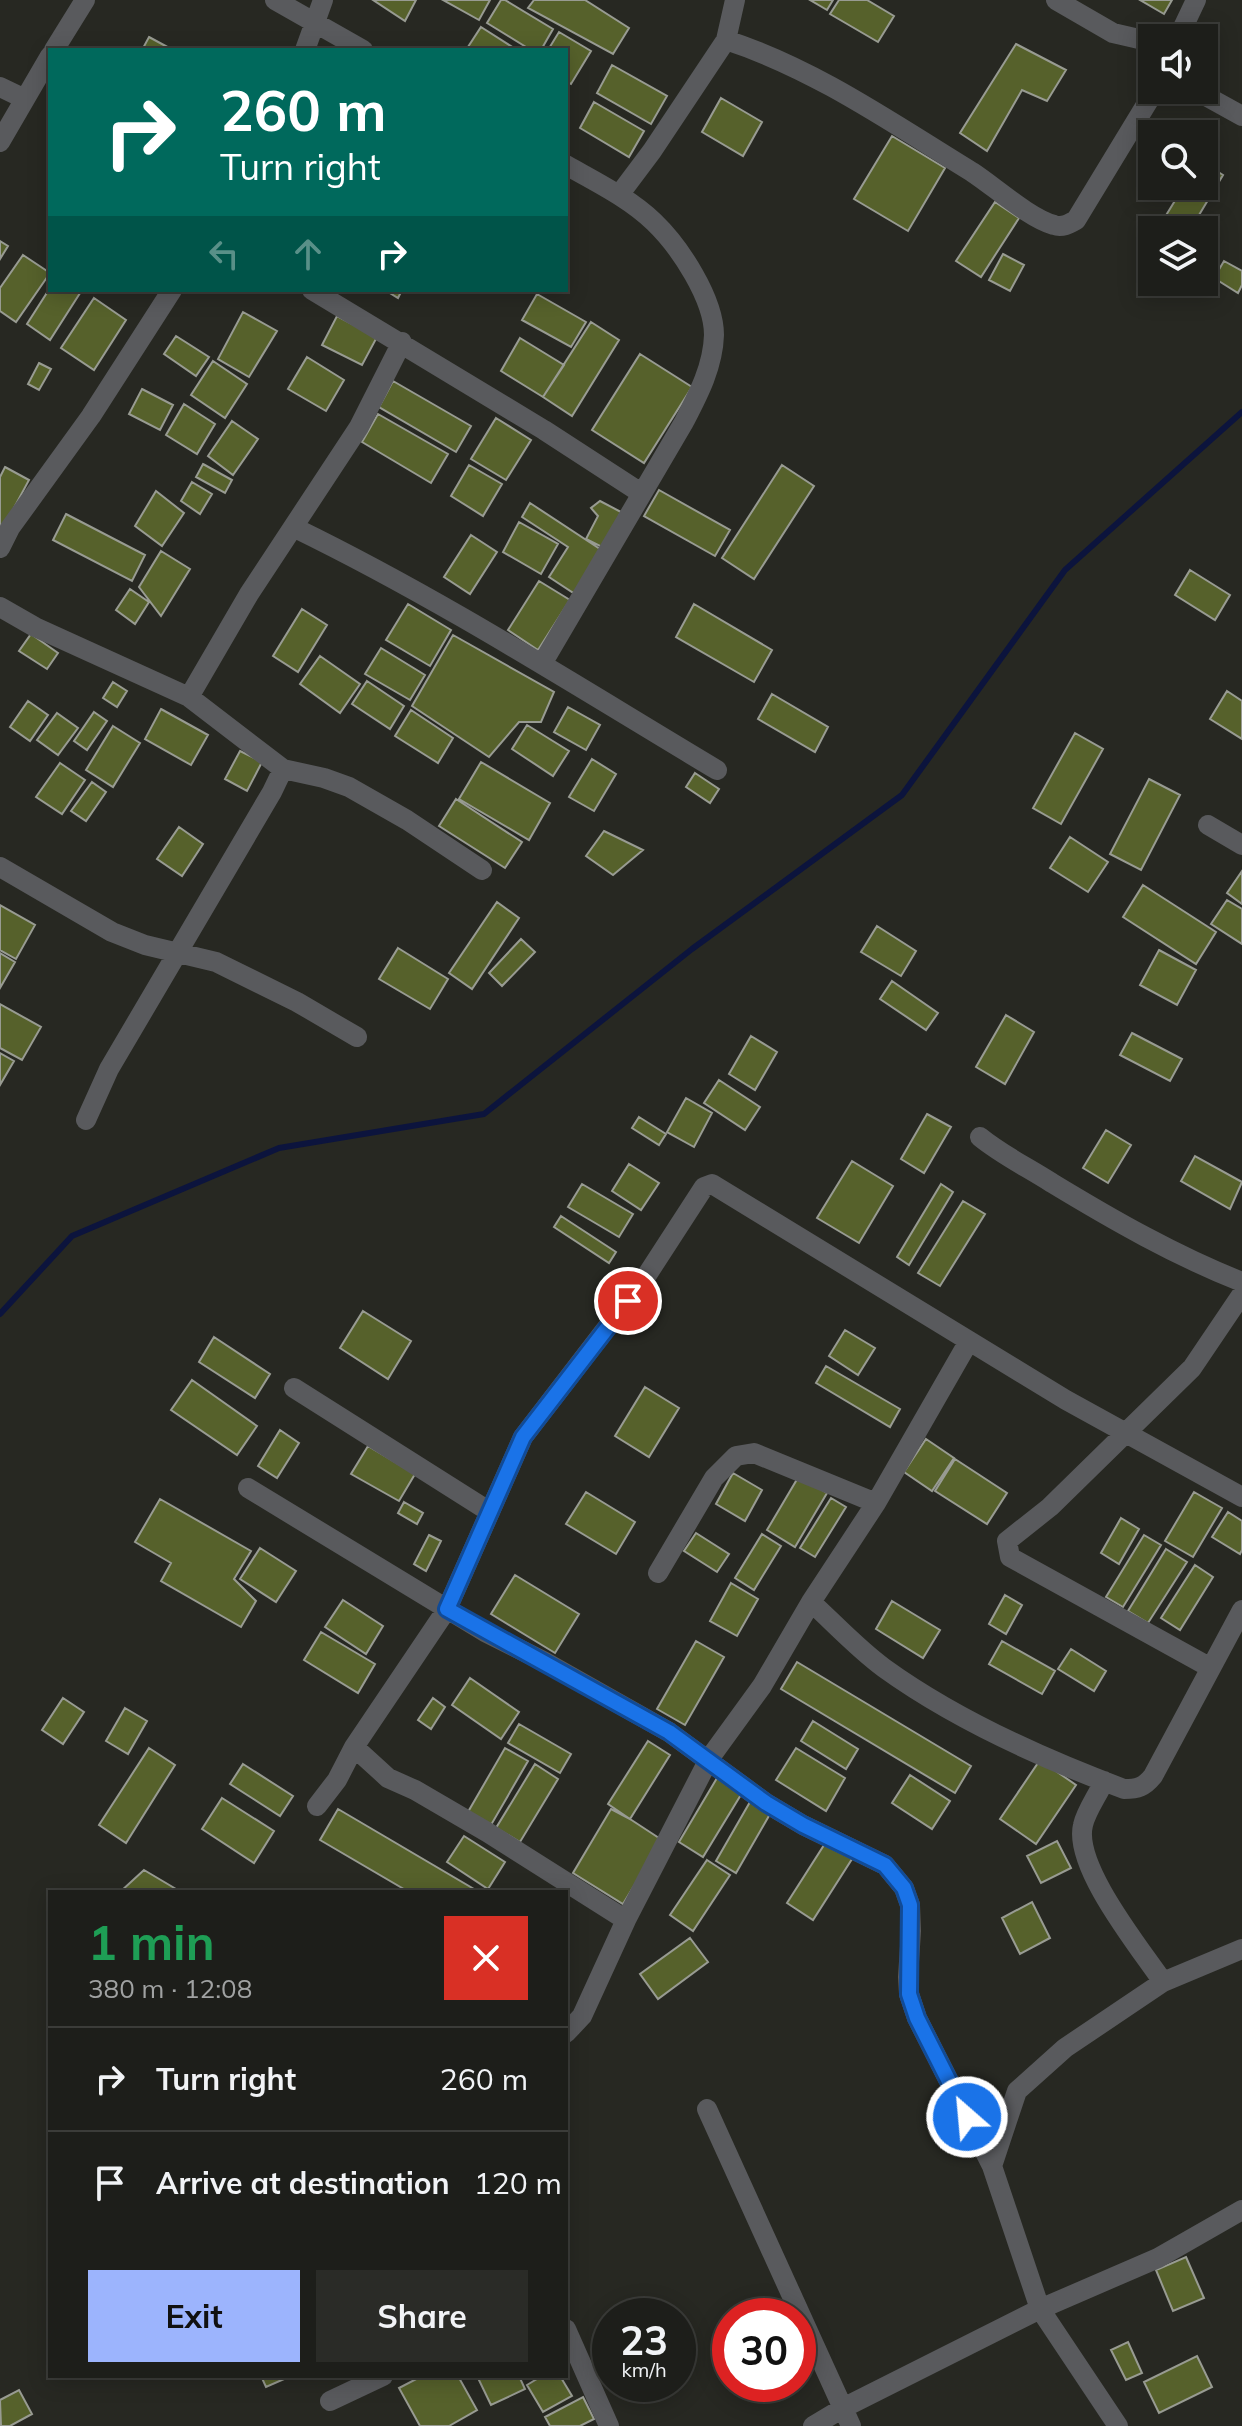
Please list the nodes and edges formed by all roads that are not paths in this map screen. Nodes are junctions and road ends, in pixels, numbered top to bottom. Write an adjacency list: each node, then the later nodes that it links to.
1 (85, 0): 11 (street)
2 (275, 0): 7 (street)
3 (323, 0): 7 (street)
4 (735, 0): 10 (street)
5 (1056, 0): 9 (street)
6 (1196, 0): 8 (street)
7 (314, 22): 12 (street); 13 (street)
8 (1185, 24)
9 (1138, 39)
10 (726, 40): 18 (street); 22 (street)
11 (55, 48)
12 (306, 48)
13 (360, 48)
14 (48, 59): 16 (street)
15 (0, 87): 16 (street)
16 (25, 99): 20 (street)
17 (1218, 103): 19 (street)
18 (1146, 104)
19 (1242, 116)
20 (0, 142)
21 (568, 166): 22 (street)
22 (619, 195): 26 (street)
23 (171, 292): 28 (street)
24 (315, 292): 25 (street)
25 (402, 342): 26 (street); 27 (street)
26 (641, 493): 30 (street)
27 (295, 528): 30 (street); 31 (street)
28 (0, 548)
29 (0, 607): 31 (street)
30 (542, 664): 33 (street)
31 (189, 697): 32 (street)
32 (283, 769): 37 (street); 38 (street)
33 (717, 770)
34 (1208, 825): 35 (street)
35 (1242, 845)
36 (0, 867): 38 (street)
37 (482, 870)
38 (179, 953): 39 (street); 40 (street)
39 (357, 1037)
40 (86, 1120)
41 (980, 1137): 42 (street)
42 (1242, 1282)
43 (1242, 1294): 46 (street)
44 (969, 1341): 46 (street); 49 (street); 50 (street)
45 (294, 1388): 50 (street)
46 (1126, 1433): 48 (street); 55 (street)
47 (248, 1488): 53 (street)
48 (1242, 1497)
49 (876, 1503): 51 (street); 52 (street)
50 (490, 1512): 53 (street)
51 (658, 1573)
52 (811, 1602): 57 (street); 58 (street)
53 (447, 1609): 56 (street); 57 (street)
54 (1242, 1610): 55 (street)
55 (1211, 1668): 58 (street)
56 (354, 1747): 59 (street); 60 (street)
57 (709, 1759): 60 (street); 65 (street)
58 (1104, 1781): 62 (street)
59 (317, 1806)
60 (626, 1920): 63 (street)
61 (1242, 1949): 62 (street)
62 (1163, 1982): 65 (street)
63 (568, 2031)
64 (707, 2109): 71 (street)
65 (992, 2166): 67 (street)
66 (1242, 2210): 67 (street)
67 (1040, 2309): 71 (street); 74 (street)
68 (571, 2348): 72 (street)
69 (379, 2378): 70 (street)
70 (330, 2401)
71 (847, 2417): 73 (street)
72 (609, 2426)
73 (813, 2426)
74 (1118, 2426)

